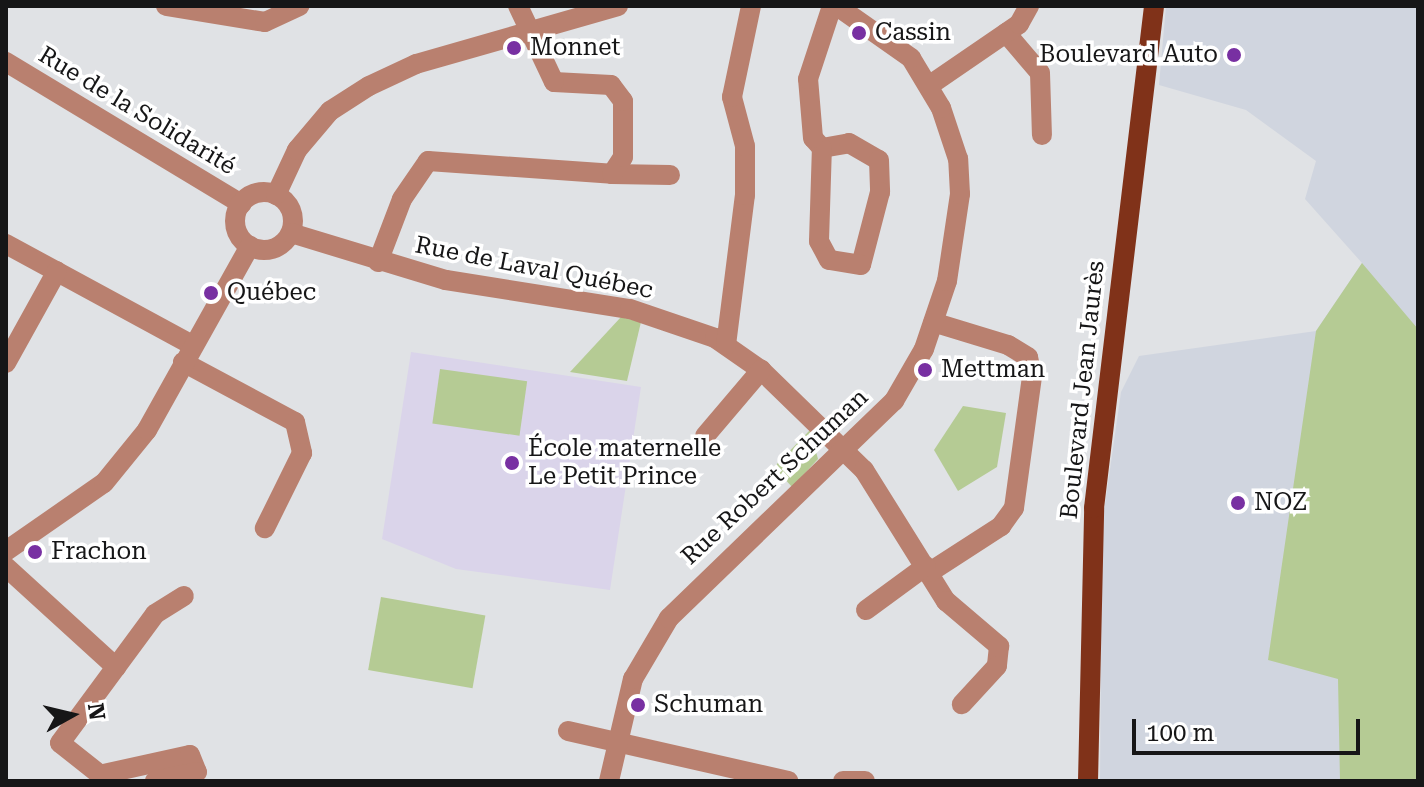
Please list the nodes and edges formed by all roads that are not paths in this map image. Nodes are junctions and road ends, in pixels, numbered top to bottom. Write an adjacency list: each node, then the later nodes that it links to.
1 (166, 6): 2 (street)
2 (299, 6)
3 (518, 6): 10 (street)
4 (618, 6): 10 (street)
5 (751, 6): 25 (street)
6 (835, 6): 12 (street, Rue Robert Schuman); 14 (street)
7 (1029, 6): 9 (street)
8 (1154, 6): 47 (main road, Boulevard Jean Jaurès)
9 (1006, 33): 12 (street); 13 (street)
10 (527, 34): 15 (street); 17 (street)
11 (6, 62): 18 (street, Rue de la Solidarité)
12 (930, 85): 24 (street, Rue Robert Schuman)
13 (1042, 135)
14 (822, 148): 14 (street)
15 (612, 174): 16 (street); 22 (street)
16 (670, 175)
17 (276, 195): 18 (street); 19 (street)
18 (241, 204): 21 (street)
19 (291, 233): 21 (street); 22 (street, Rue de Laval Québec)
20 (6, 244): 23 (street)
21 (250, 246): 26 (street)
22 (378, 262): 25 (street, Rue de Laval Québec)
23 (57, 271): 26 (street); 27 (street)
24 (933, 322): 30 (street, Rue Robert Schuman); 34 (street)
25 (726, 345): 28 (street, Rue de Laval Québec)
26 (188, 354): 31 (street); 32 (street)
27 (6, 363)
28 (761, 370): 29 (street); 30 (street, Rue de Laval Québec)
29 (705, 436)
30 (846, 450): 34 (street, Rue de Laval Québec); 40 (street, Rue Robert Schuman)
31 (265, 528)
32 (6, 551)
33 (6, 567): 37 (street)
34 (928, 569): 36 (street); 38 (street, Rue de Laval Québec)
35 (184, 596): 37 (street)
36 (866, 610)
37 (116, 667): 41 (street)
38 (962, 704)
39 (568, 731): 40 (street)
40 (617, 740): 43 (street, Rue Robert Schuman); 44 (street)
41 (104, 778): 42 (street)
42 (155, 781)
43 (609, 781)
44 (788, 781)
45 (843, 781): 46 (street)
46 (865, 781)
47 (1088, 781)

